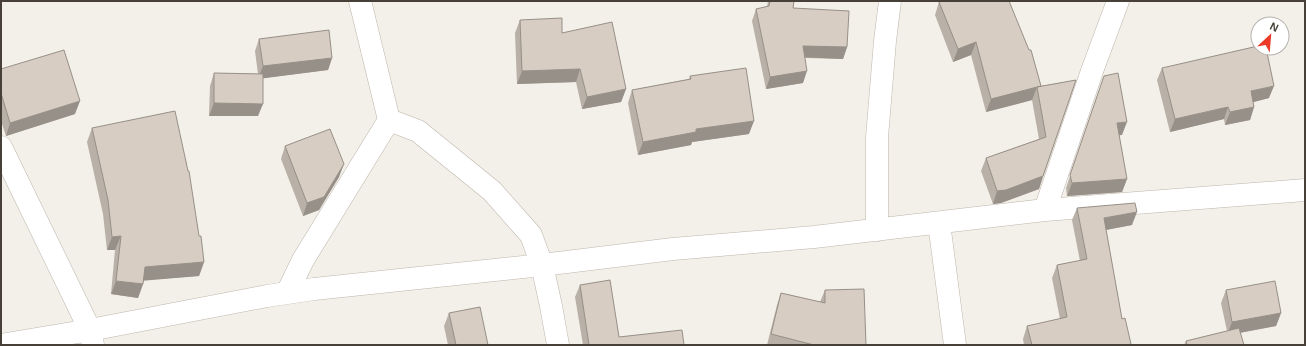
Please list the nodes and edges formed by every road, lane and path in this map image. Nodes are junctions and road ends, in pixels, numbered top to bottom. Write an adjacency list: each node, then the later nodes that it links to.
1 (360, 1): 4 (street)
2 (890, 1): 9 (street)
3 (1118, 1): 7 (street)
4 (389, 120): 10 (street); 11 (street)
5 (1, 146): 12 (street)
6 (1305, 190): 7 (street)
7 (1045, 210): 8 (street)
8 (939, 223): 9 (street); 15 (street)
9 (877, 230): 10 (street)
10 (542, 265): 11 (street); 14 (street)
11 (287, 293): 12 (street)
12 (92, 337): 13 (street)
13 (1, 345)
14 (558, 345)
15 (955, 345)

